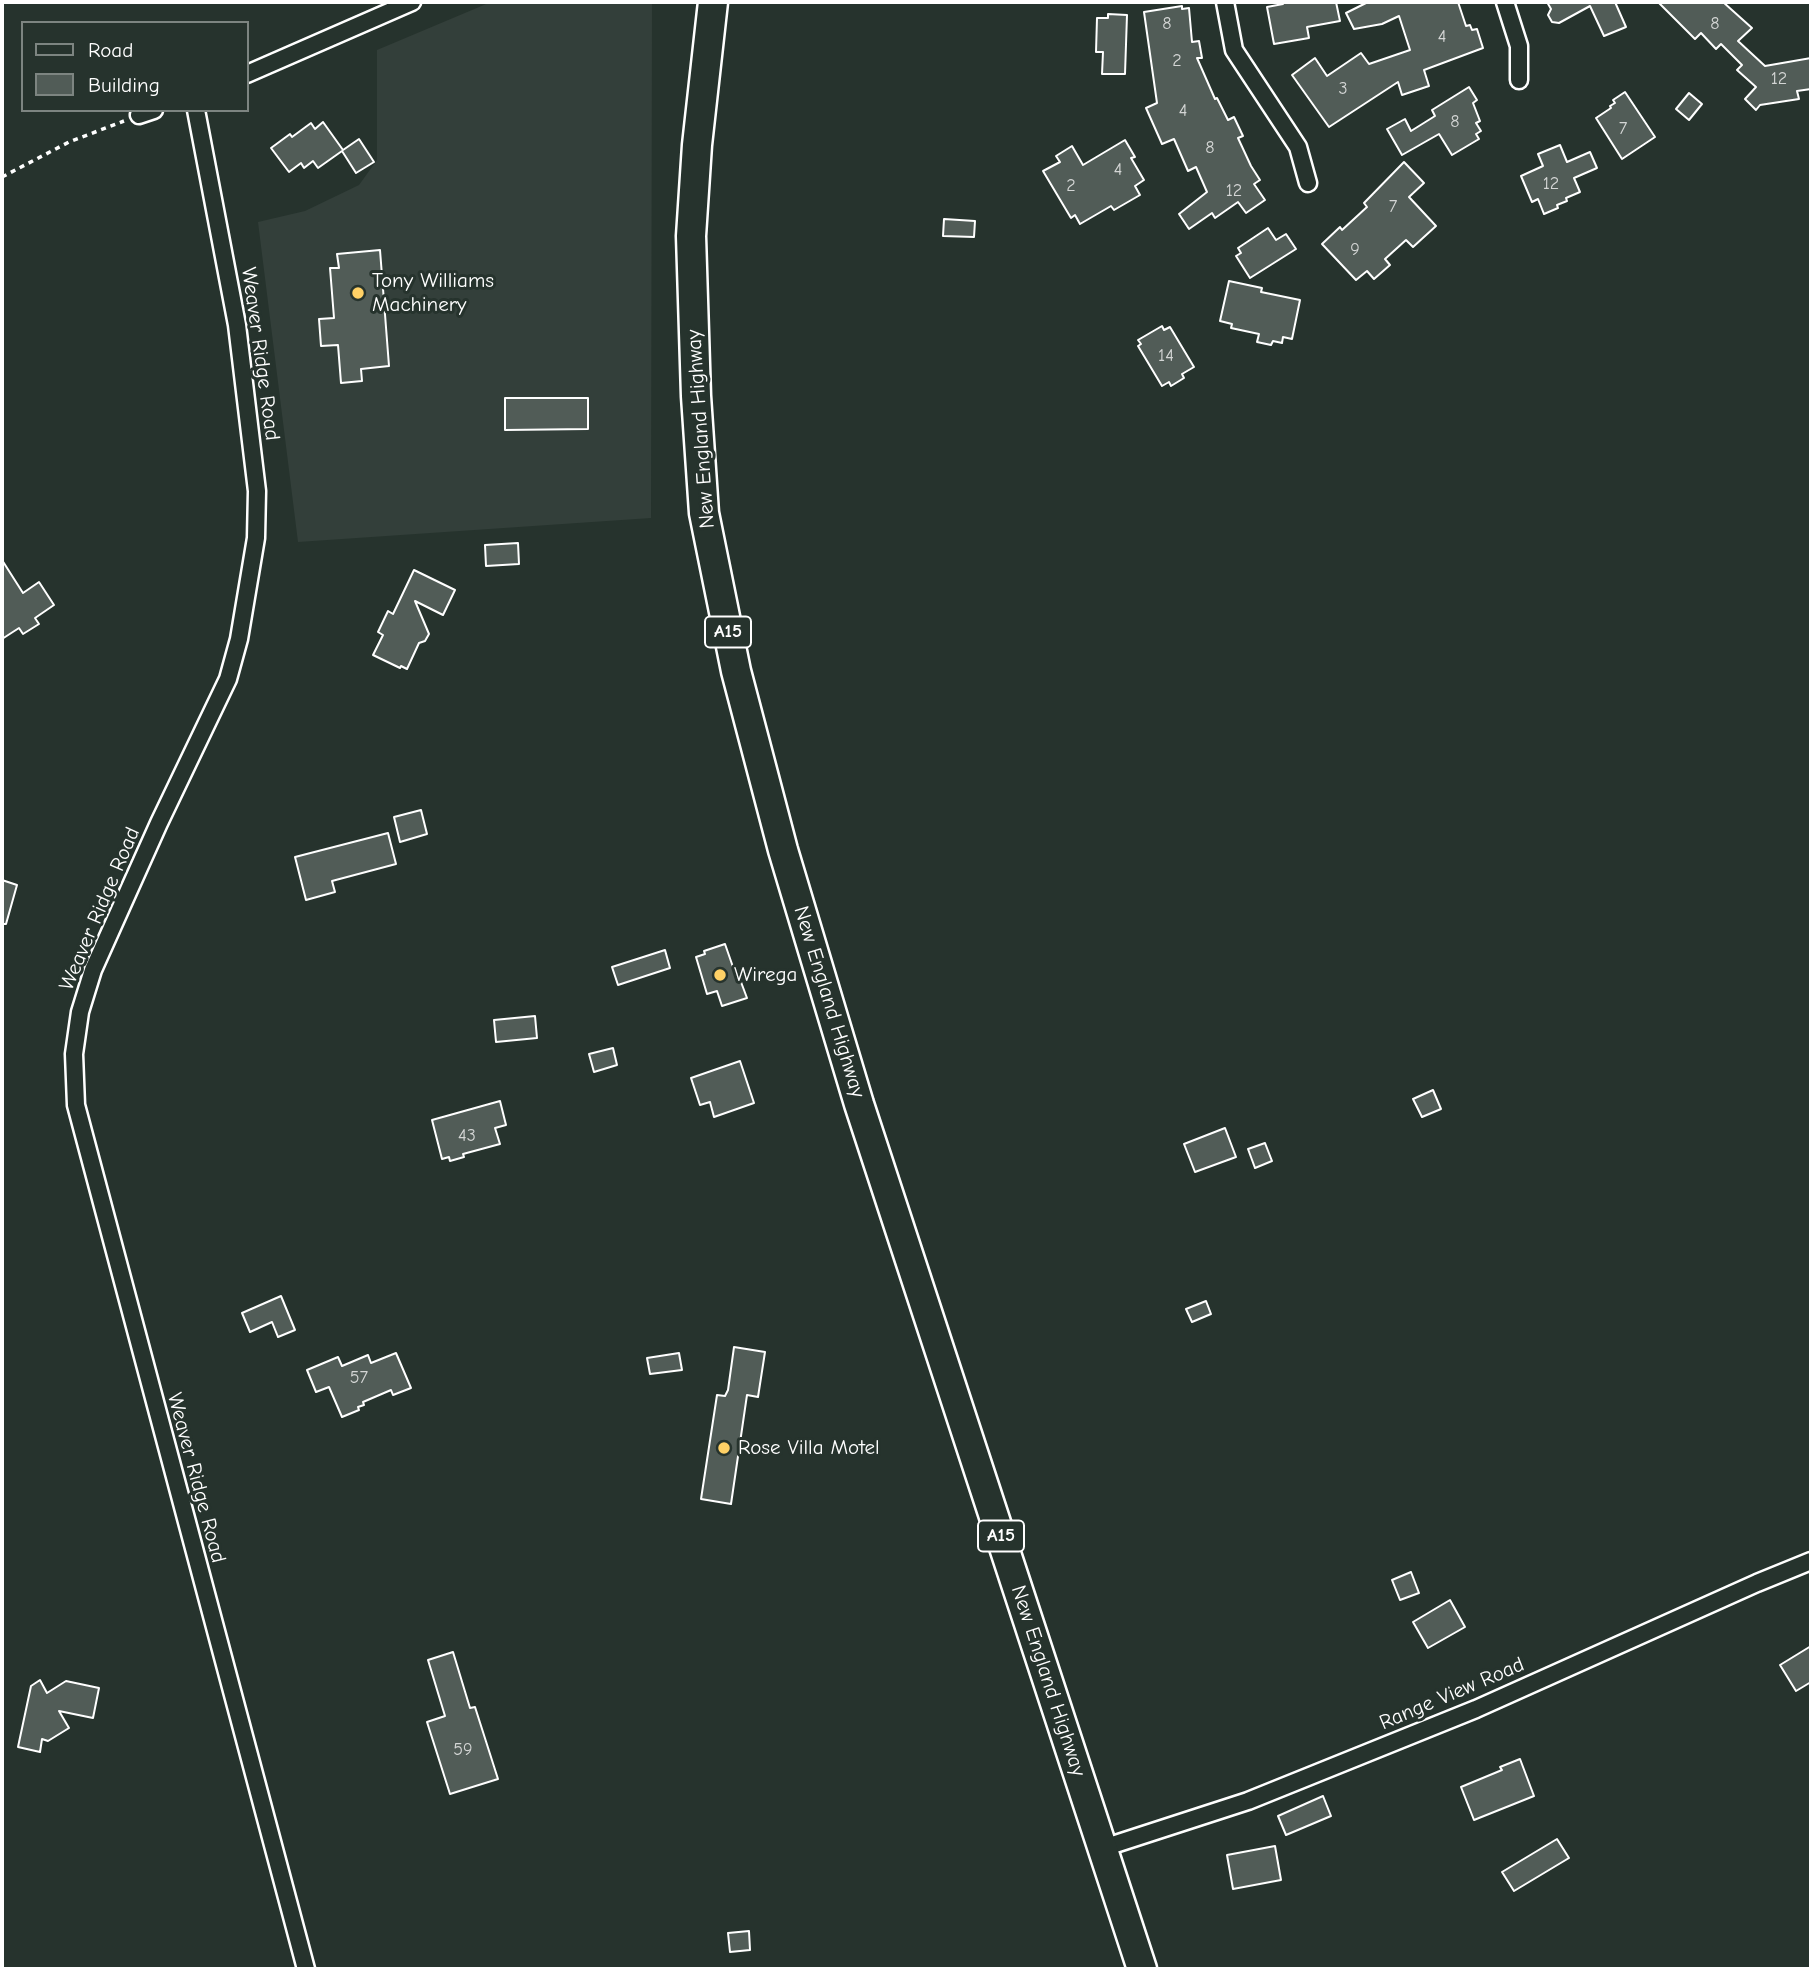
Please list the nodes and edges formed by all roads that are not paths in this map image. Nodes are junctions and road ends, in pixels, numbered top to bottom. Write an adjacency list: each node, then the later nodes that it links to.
1 (412, 2): 5 (street)
2 (713, 2): 10 (highway, New England Highway / A15)
3 (1224, 2): 8 (street)
4 (1505, 2): 6 (street)
5 (248, 74)
6 (1519, 80)
7 (196, 112): 11 (street, Weaver Ridge Road)
8 (1308, 183)
9 (1811, 1561): 10 (street, Range View Road)
10 (1103, 1848): 12 (highway, New England Highway / A15)
11 (306, 1969)
12 (1142, 1969)

